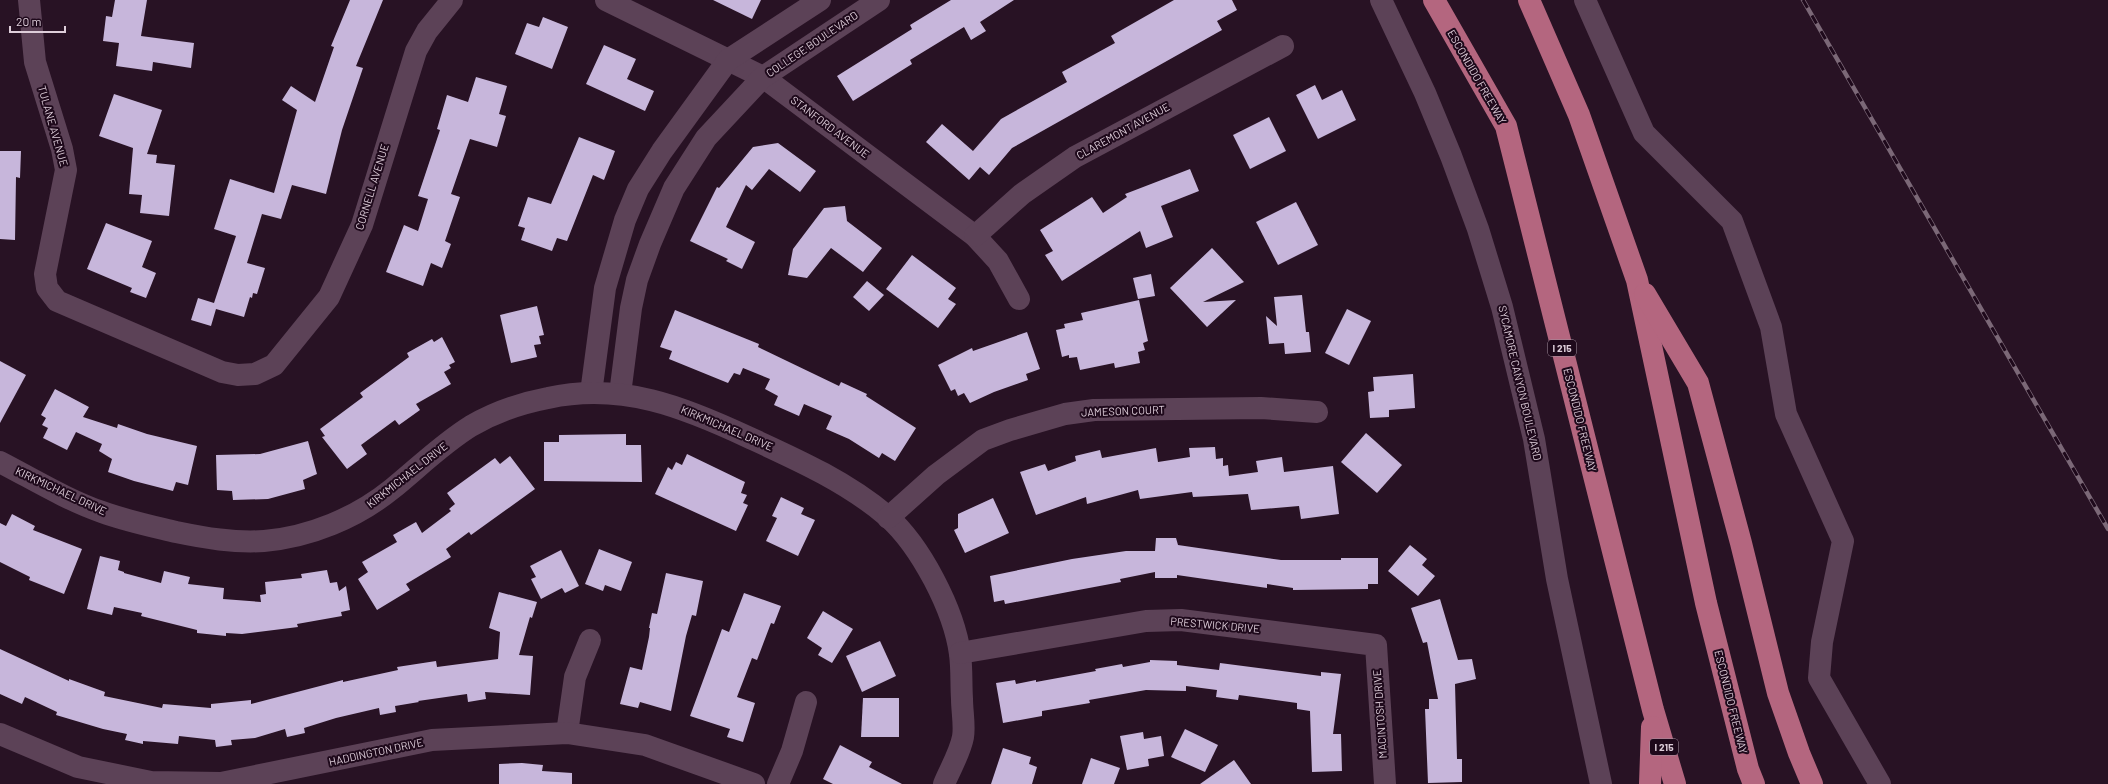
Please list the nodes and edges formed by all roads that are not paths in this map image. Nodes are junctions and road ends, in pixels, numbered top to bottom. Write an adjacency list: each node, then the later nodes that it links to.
1 (29, 0): 14 (street, TULANE AVENUE)
2 (452, 0): 14 (street, CORNELL AVENUE)
3 (606, 0): 11 (street, STANFORD AVENUE)
4 (820, 0): 11 (street)
5 (879, 0): 12 (street, COLLEGE BOULEVARD)
6 (1381, 0): 34 (street, SYCAMORE CANYON BOULEVARD)
7 (1434, 0): 26 (highway, ESCONDIDO FREEWAY / I 215)
8 (1529, 0): 15 (highway, ESCONDIDO FREEWAY)
9 (1585, 0): 39 (street)
10 (1283, 46): 13 (street, CLAREMONT AVENUE)
11 (728, 60): 12 (street, STANFORD AVENUE); 17 (street)
12 (763, 77): 13 (street, STANFORD AVENUE); 18 (street, COLLEGE BOULEVARD)
13 (975, 236): 16 (street, STANFORD AVENUE)
14 (45, 274)
15 (1637, 280): 37 (highway, ESCONDIDO FREEWAY); 38 (highway)
16 (1020, 299)
17 (591, 393): 18 (street, KIRKMICHAEL DRIVE); 20 (street, KIRKMICHAEL DRIVE)
18 (620, 394): 21 (street, KIRKMICHAEL DRIVE)
19 (1317, 412): 21 (street, JAMESON COURT)
20 (0, 462)
21 (888, 518): 24 (street, KIRKMICHAEL DRIVE)
22 (590, 640): 27 (street)
23 (1376, 645): 24 (street, PRESTWICK DRIVE); 33 (street, MACINTOSH DRIVE)
24 (960, 653): 32 (street, KIRKMICHAEL DRIVE)
25 (806, 702): 31 (street)
26 (1653, 710): 35 (highway); 36 (highway, ESCONDIDO FREEWAY / I 215)
27 (567, 733): 29 (street, HADDINGTON DRIVE); 30 (street, HADDINGTON DRIVE)
28 (0, 734): 29 (street, HADDINGTON DRIVE)
29 (151, 783)
30 (754, 784)
31 (778, 784)
32 (944, 784)
33 (1385, 784)
34 (1601, 784)
35 (1650, 784)
36 (1675, 784)
37 (1754, 784)
38 (1812, 784)
39 (1880, 784)

